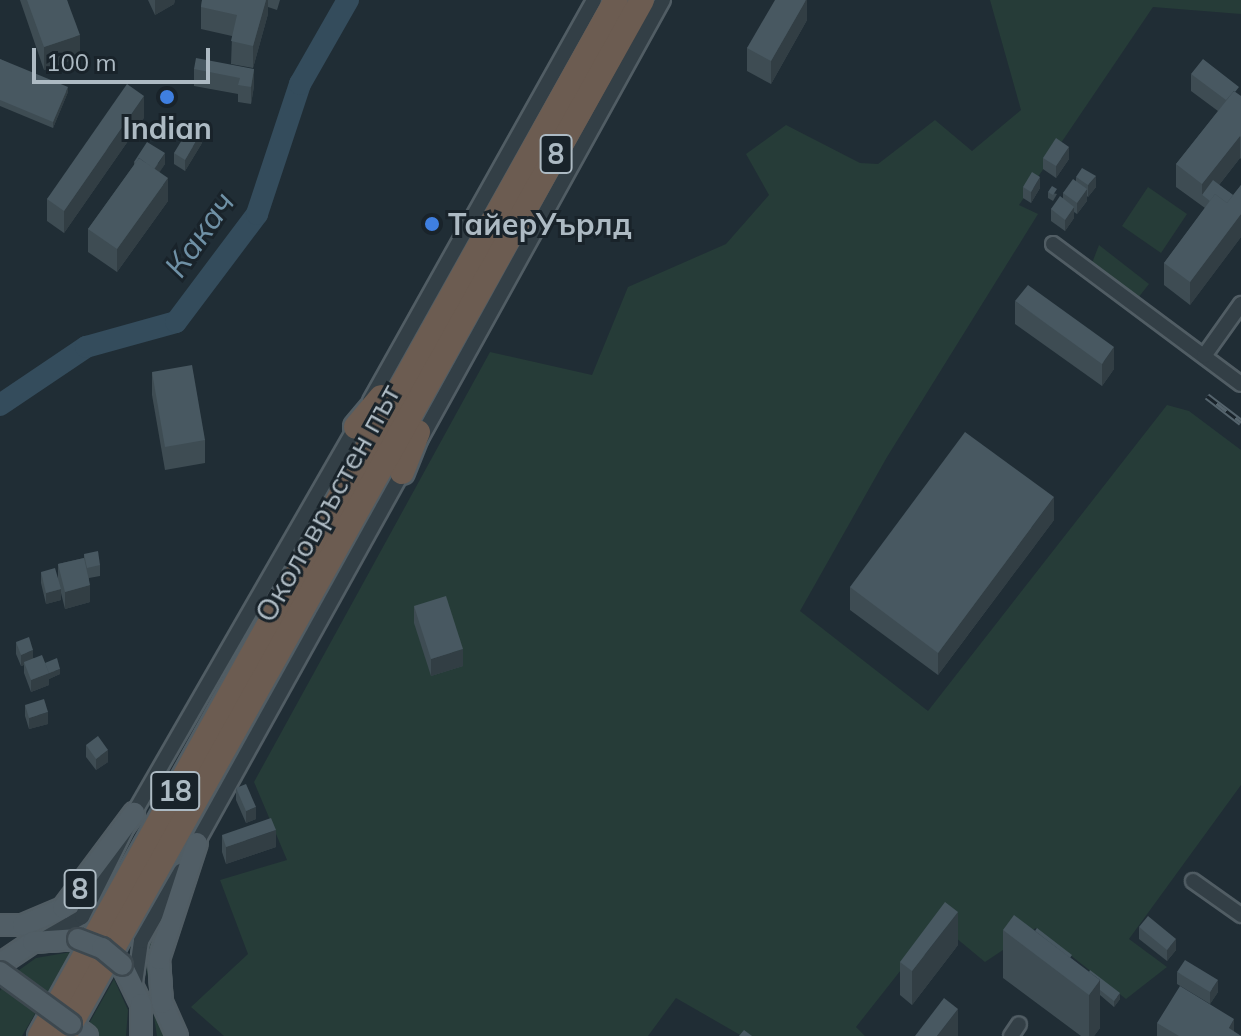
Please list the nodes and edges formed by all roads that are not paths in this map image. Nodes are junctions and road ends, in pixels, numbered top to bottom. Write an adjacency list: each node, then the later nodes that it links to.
1 (594, 0): 12 (street)
2 (616, 0): 5 (highway, Околовръстен път / 8)
3 (642, 0): 8 (highway, Околовръстен път / 8)
4 (663, 0): 13 (street)
5 (486, 233): 9 (highway, Околовръстен път / 18)
6 (1053, 244): 10 (street)
7 (1241, 304): 10 (street)
8 (470, 308): 13 (highway, 8); 24 (highway, Околовръстен път / 18)
9 (428, 340): 12 (highway, 8); 26 (highway, Околовръстен път / 18)
10 (1204, 356): 11 (street)
11 (1241, 384)
12 (356, 427): 14 (street, 8)
13 (402, 472): 15 (street, 8)
14 (134, 813): 18 (main road, 8); 19 (street)
15 (197, 843): 23 (street, 8); 28 (main road)
16 (1193, 881): 17 (street)
17 (1241, 915)
18 (0, 925)
19 (38, 941): 20 (main road); 21 (main road); 23 (main road, bridge)
20 (0, 945)
21 (0, 964)
22 (0, 972): 24 (main road, bridge)
23 (135, 983): 25 (main road, 8)
24 (63, 1027): 27 (main road, bridge)
25 (144, 1032)
26 (40, 1036)
27 (87, 1036)
28 (177, 1036)

